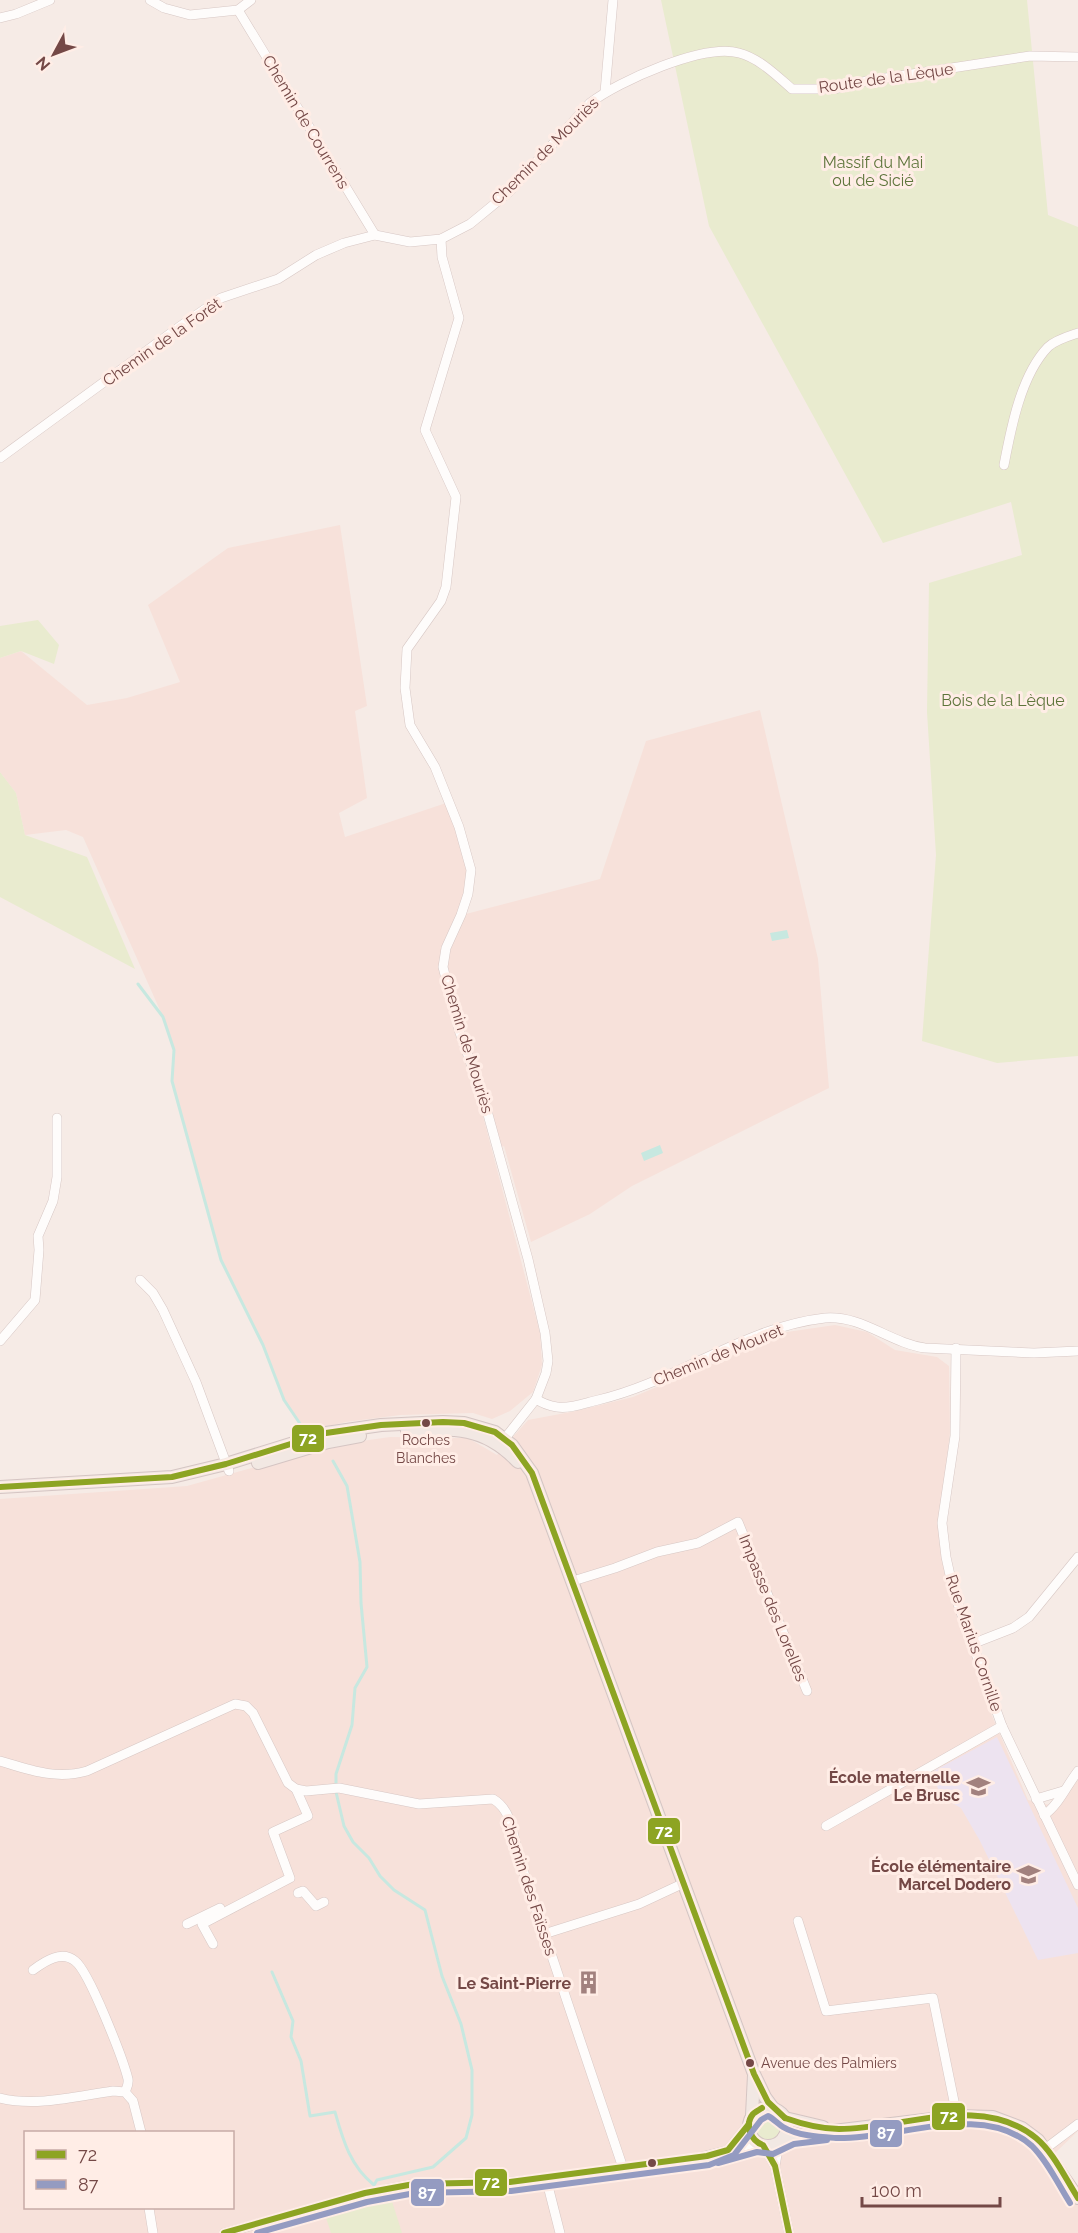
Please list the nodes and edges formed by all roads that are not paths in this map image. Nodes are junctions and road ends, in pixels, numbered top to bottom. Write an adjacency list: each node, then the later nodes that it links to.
1 (50, 0): 6 (street)
2 (150, 0): 5 (street)
3 (251, 0): 5 (street)
4 (613, 0): 8 (street)
5 (238, 10): 9 (street, Chemin de Courrens)
6 (0, 18)
7 (1078, 57): 8 (street, Route de la Lèque)
8 (605, 92): 10 (street, Chemin de Mouriès)
9 (375, 235): 10 (street, Chemin de la Forêt); 12 (street, Chemin de la Forêt)
10 (441, 239): 19 (street, Chemin de Mouriès)
11 (1078, 333): 13 (street)
12 (0, 458)
13 (1004, 465)
14 (57, 1118): 16 (street)
15 (140, 1280): 21 (street)
16 (0, 1341)
17 (956, 1348): 18 (street, Chemin de Mouret); 19 (street, Chemin de Mouret); 26 (street, Rue Marius Cornille)
18 (1078, 1351)
19 (536, 1399): 20 (street, Chemin de Mouriès)
20 (502, 1442): 21 (main road); 25 (main road)
21 (228, 1468): 22 (main road); 23 (main road)
22 (0, 1487)
23 (0, 1494)
24 (1078, 1557): 26 (street)
25 (573, 1581): 27 (street, Impasse des Lorelles); 37 (main road)
26 (972, 1644): 28 (street, Rue Marius Cornille)
27 (807, 1691)
28 (1002, 1726): 33 (street, Rue Marius Cornille); 35 (street)
29 (0, 1761): 31 (street)
30 (1078, 1771): 32 (street)
31 (296, 1789): 36 (street); 43 (street, Chemin des Faïsses)
32 (1063, 1791): 33 (street); 34 (street)
33 (1036, 1799): 34 (street, Rue Marius Cornille)
34 (1044, 1815): 38 (street, Rue Marius Cornille)
35 (826, 1826)
36 (290, 1878): 39 (street); 40 (street)
37 (684, 1883): 43 (street); 46 (main road)
38 (1078, 1886)
39 (246, 1901): 42 (street); 44 (street)
40 (324, 1902)
41 (798, 1921): 50 (street)
42 (187, 1924)
43 (544, 1934): 61 (street, Chemin des Faïsses)
44 (213, 1944)
45 (33, 1970): 47 (street)
46 (754, 2074): 49 (main road); 52 (main road)
47 (125, 2092): 48 (street); 55 (street)
48 (0, 2098)
49 (773, 2108): 51 (main road); 52 (main road)
50 (957, 2116): 54 (main road); 58 (main road)
51 (785, 2118): 54 (main road); 56 (main road)
52 (750, 2120): 57 (main road); 59 (street)
53 (1078, 2124): 58 (street)
54 (836, 2130): 56 (main road)
55 (140, 2131)
56 (782, 2140): 57 (main road); 60 (street)
57 (760, 2144): 59 (street); 60 (street)
58 (1045, 2149): 63 (main road)
59 (728, 2150): 61 (street)
60 (775, 2166): 68 (street)
61 (623, 2168): 62 (street)
62 (546, 2178): 66 (street); 67 (street)
63 (1078, 2198)
64 (149, 2209): 65 (street)
65 (153, 2233)
66 (224, 2233)
67 (560, 2233)
68 (789, 2233)

